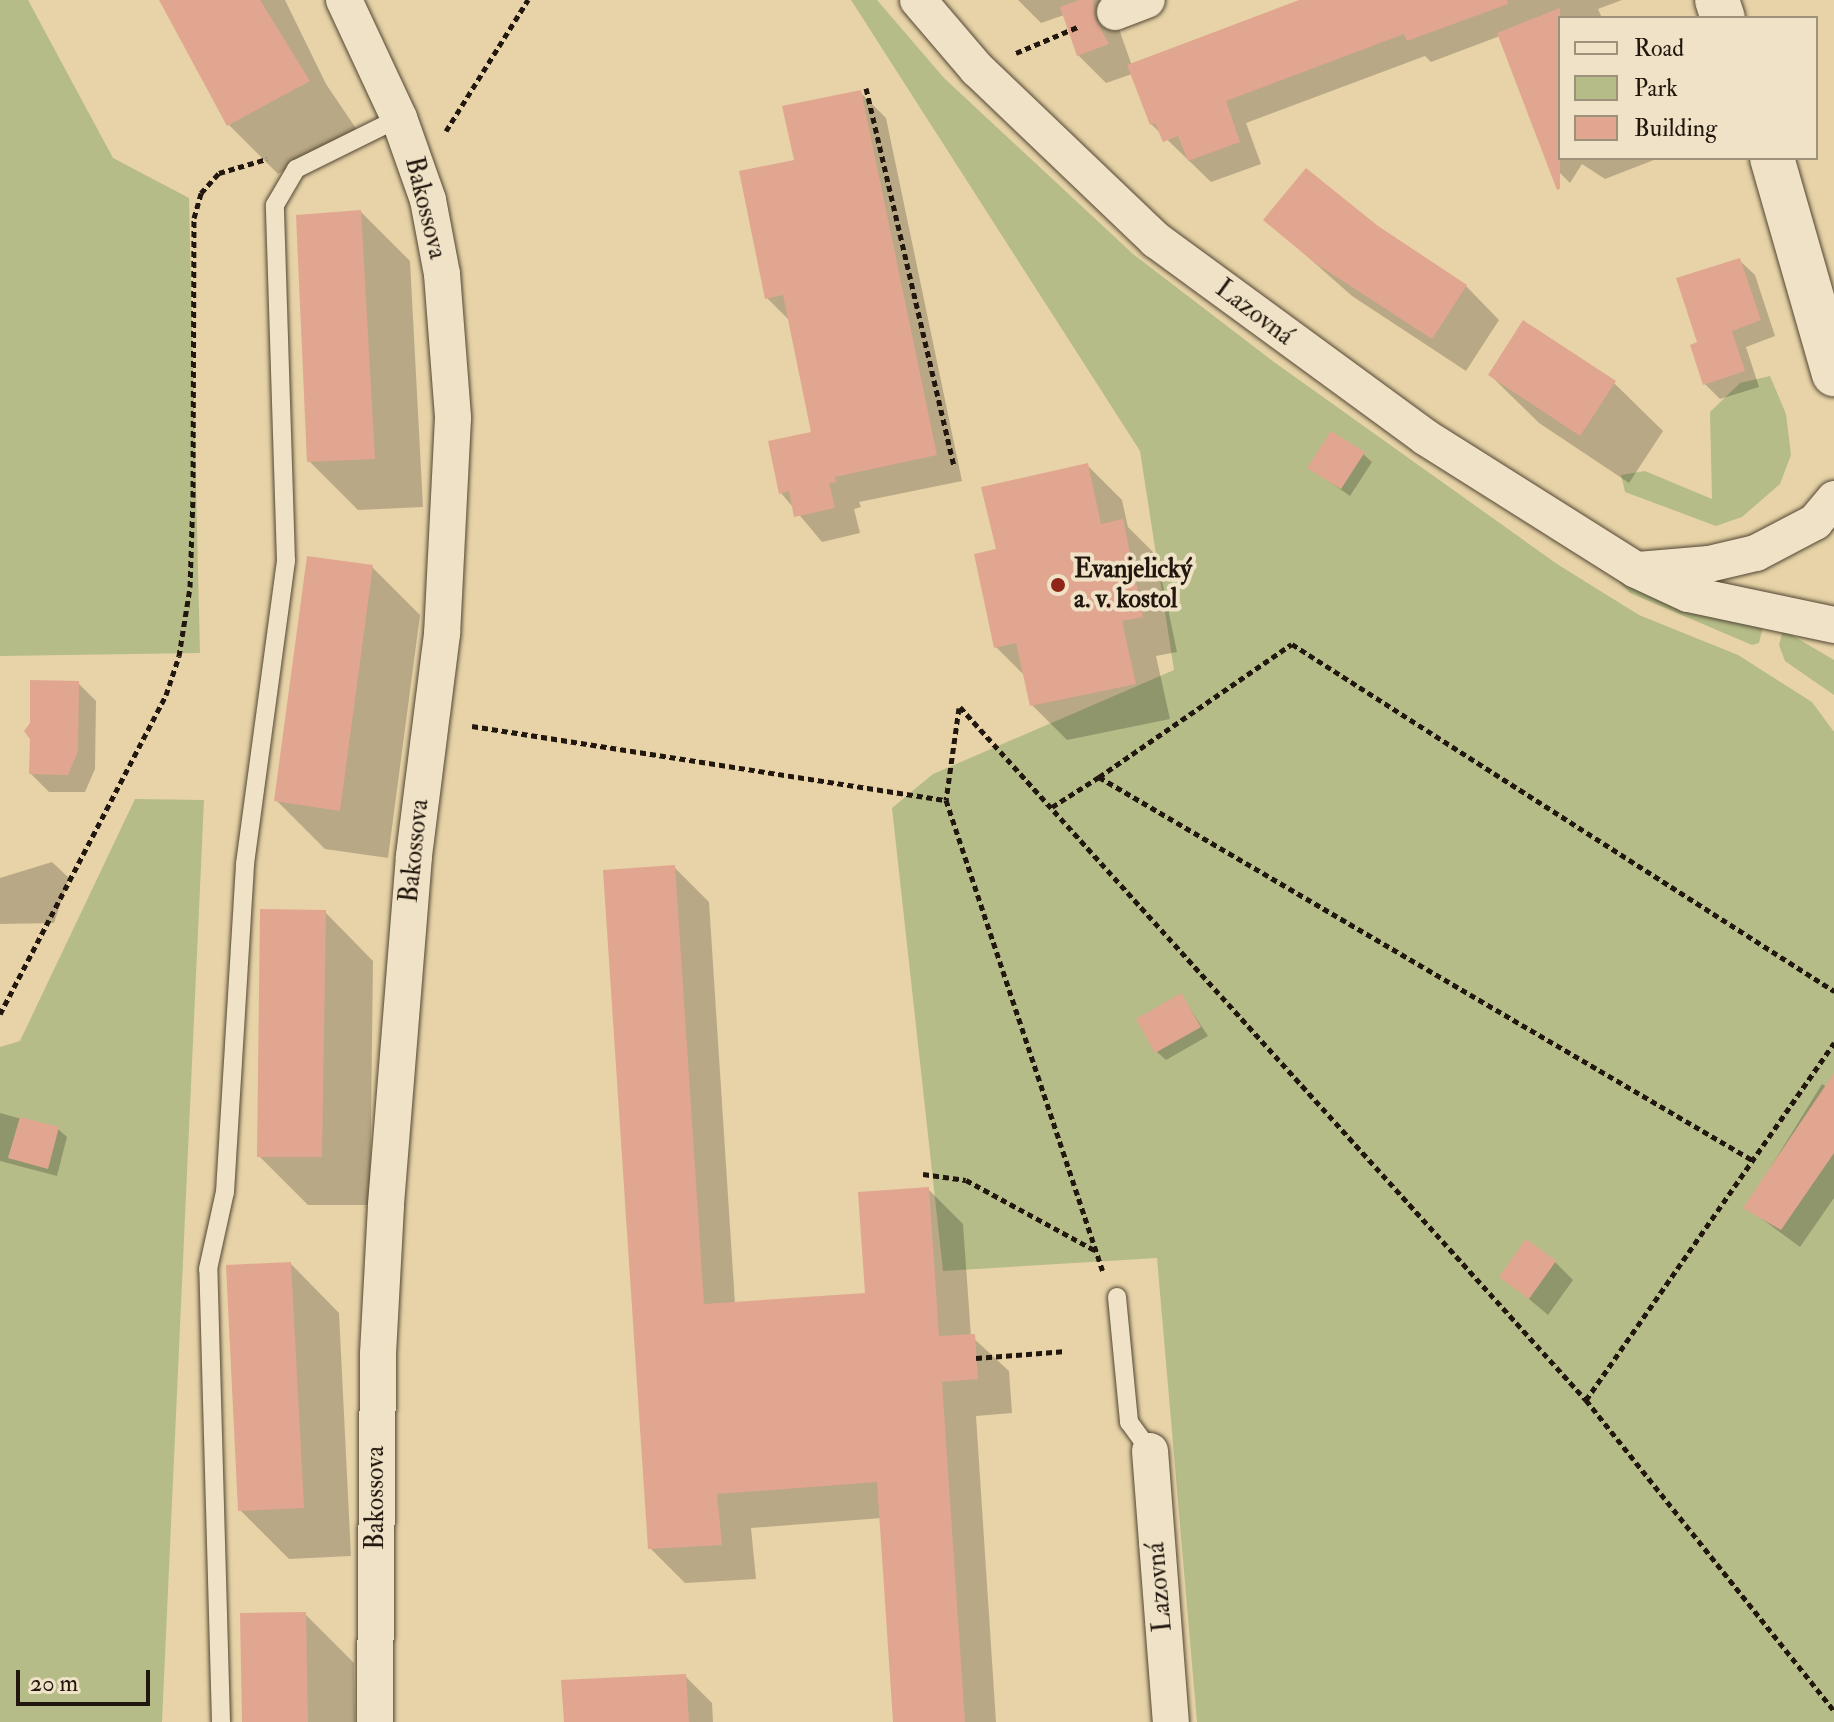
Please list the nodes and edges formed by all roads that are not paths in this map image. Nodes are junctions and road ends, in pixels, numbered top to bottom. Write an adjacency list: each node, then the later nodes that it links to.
1 (344, 0): 3 (street, Bakossova)
2 (918, 0): 7 (street, Lazovná)
3 (399, 118): 11 (lane); 12 (street, Bakossova)
4 (1773, 160): 5 (street)
5 (1834, 374)
6 (1834, 499): 7 (street)
7 (1636, 570): 8 (street, Lazovná)
8 (1834, 625)
9 (1117, 1297): 10 (lane)
10 (1150, 1451): 13 (street, Lazovná)
11 (221, 1722)
12 (375, 1722)
13 (1171, 1722)

